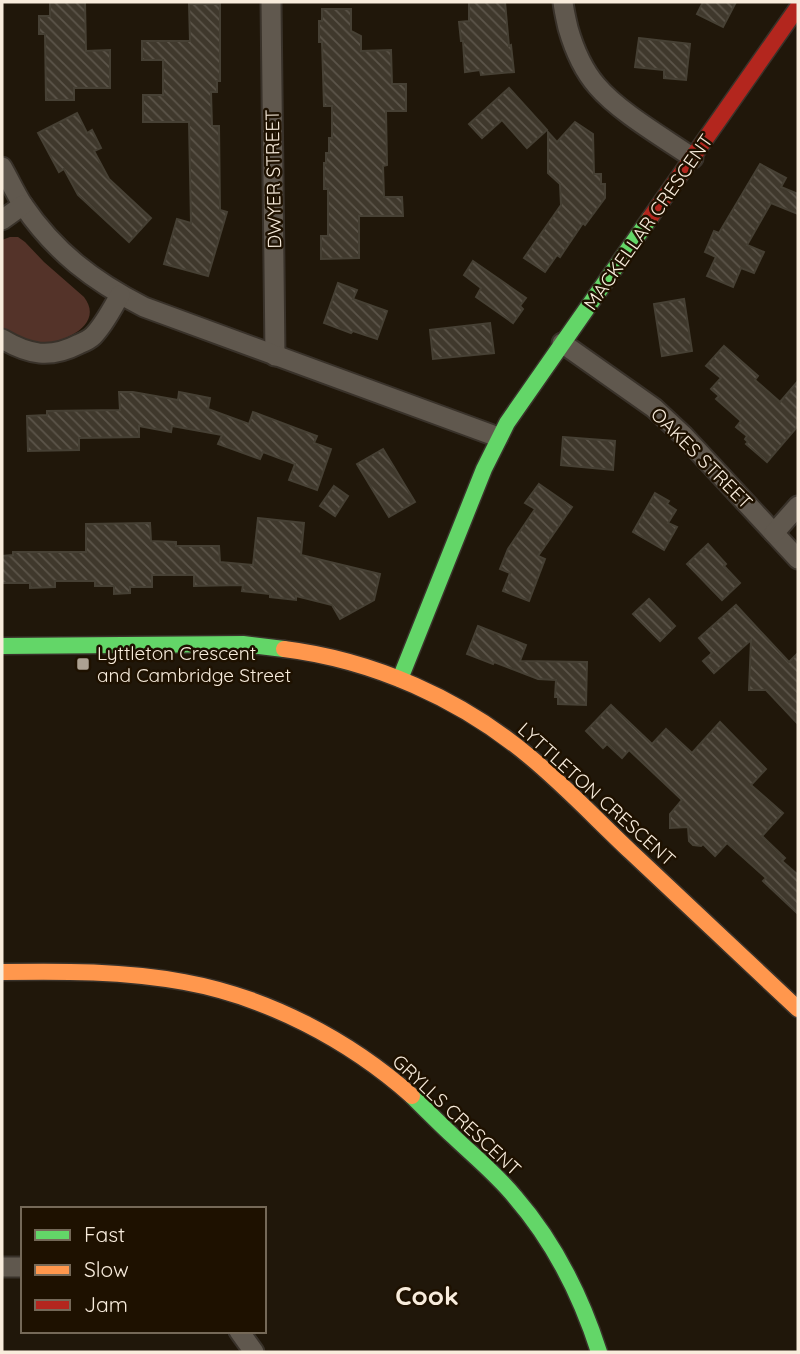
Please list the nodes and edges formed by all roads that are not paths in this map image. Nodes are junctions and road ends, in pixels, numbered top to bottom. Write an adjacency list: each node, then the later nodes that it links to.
1 (271, 2): 11 (street, DWYER STREET)
2 (564, 2): 4 (street)
3 (798, 7): 4 (street, MACKELLAR CRESCENT)
4 (693, 158): 10 (street, MACKELLAR CRESCENT)
5 (2, 167): 6 (street)
6 (23, 205): 7 (street); 8 (street)
7 (2, 220)
8 (120, 295): 9 (street); 11 (street)
9 (2, 339)
10 (562, 343): 12 (street, MACKELLAR CRESCENT); 14 (street, OAKES STREET)
11 (275, 356): 12 (street)
12 (498, 438): 17 (street, MACKELLAR CRESCENT)
13 (798, 506): 14 (street)
14 (775, 533): 15 (street, OAKES STREET)
15 (798, 559)
16 (2, 646): 17 (street, LYTTLETON CRESCENT)
17 (400, 679): 19 (street, LYTTLETON CRESCENT)
18 (2, 972): 24 (street, GRYLLS CRESCENT)
19 (798, 1009)
20 (2, 1267): 21 (street)
21 (21, 1267)
22 (240, 1333): 23 (street)
23 (254, 1352)
24 (599, 1352)

